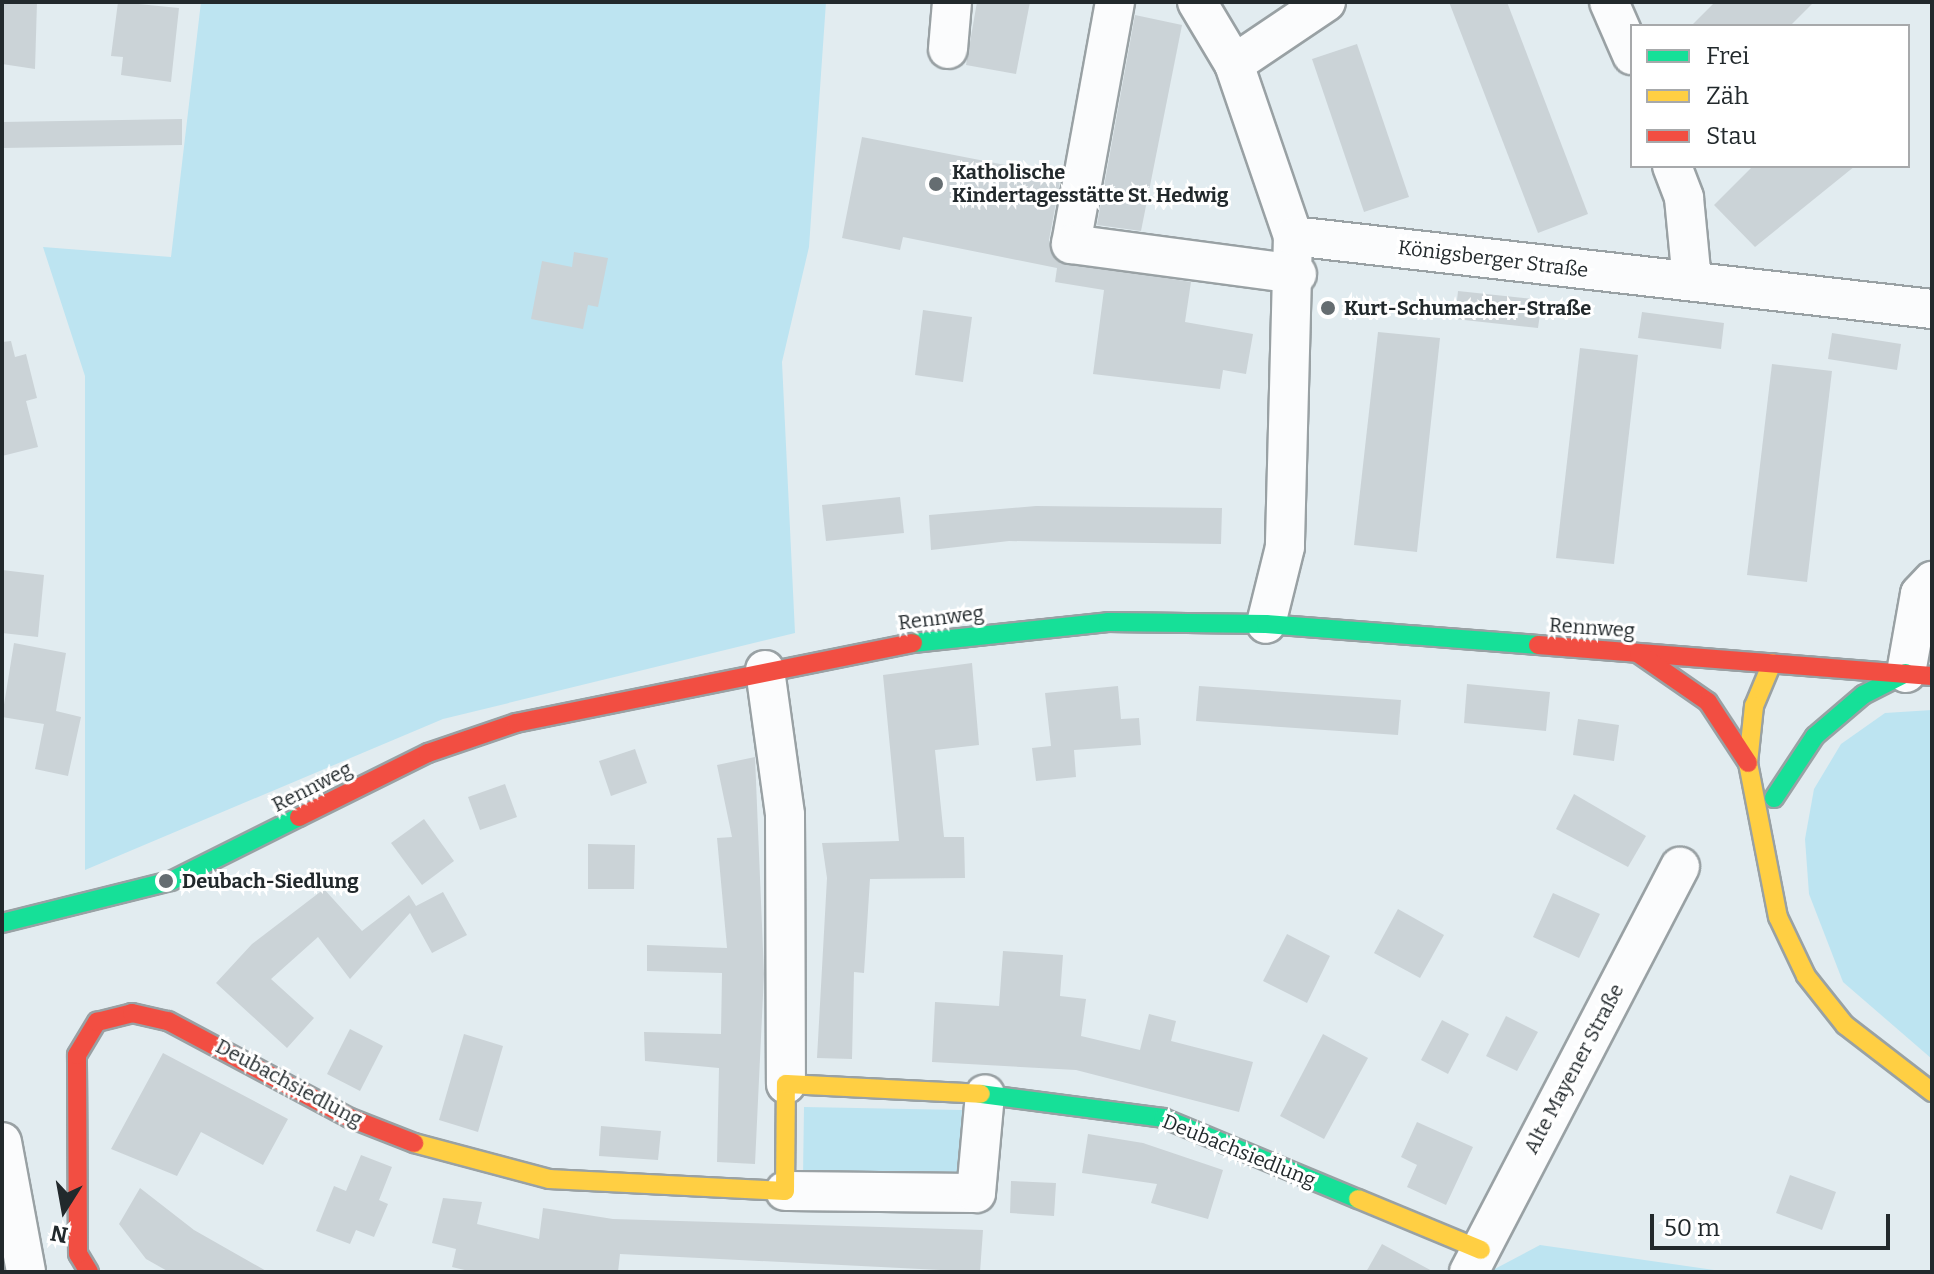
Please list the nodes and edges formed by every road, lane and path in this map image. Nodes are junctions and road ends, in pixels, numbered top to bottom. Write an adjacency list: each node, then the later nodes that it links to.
1 (952, 2): 6 (street)
2 (1115, 2): 11 (street)
3 (1197, 2): 8 (street)
4 (1326, 2): 8 (street)
5 (1609, 2): 7 (street)
6 (948, 49)
7 (1630, 50)
8 (1234, 64): 10 (street)
9 (1673, 168): 12 (street)
10 (1293, 236): 11 (street); 12 (street, Königsberger Straße)
11 (1297, 274): 15 (street)
12 (1692, 281): 13 (street, Königsberger Straße)
13 (1932, 309)
14 (1926, 588): 19 (street)
15 (1266, 624): 16 (main road, Rennweg); 18 (main road, Rennweg)
16 (1639, 654): 17 (main road, Rennweg); 22 (main road)
17 (1772, 663): 19 (main road, Rennweg); 20 (main road); 22 (main road)
18 (765, 670): 26 (main road, Rennweg); 27 (street)
19 (1919, 674): 23 (main road)
20 (1779, 708)
21 (1777, 753): 23 (main road)
22 (1748, 763): 25 (main road)
23 (1774, 798): 25 (main road)
24 (1680, 867): 32 (street, Alte Mayener Straße)
25 (1770, 885): 28 (main road)
26 (2, 923)
27 (786, 1084): 29 (main road, Deubachsiedlung); 31 (main road)
28 (1932, 1092)
29 (985, 1094): 31 (street, Deubachsiedlung); 32 (main road, Deubachsiedlung)
30 (2, 1142): 33 (street)
31 (785, 1191): 34 (main road, Deubachsiedlung)
32 (1475, 1261)
33 (26, 1272)
34 (89, 1272)

